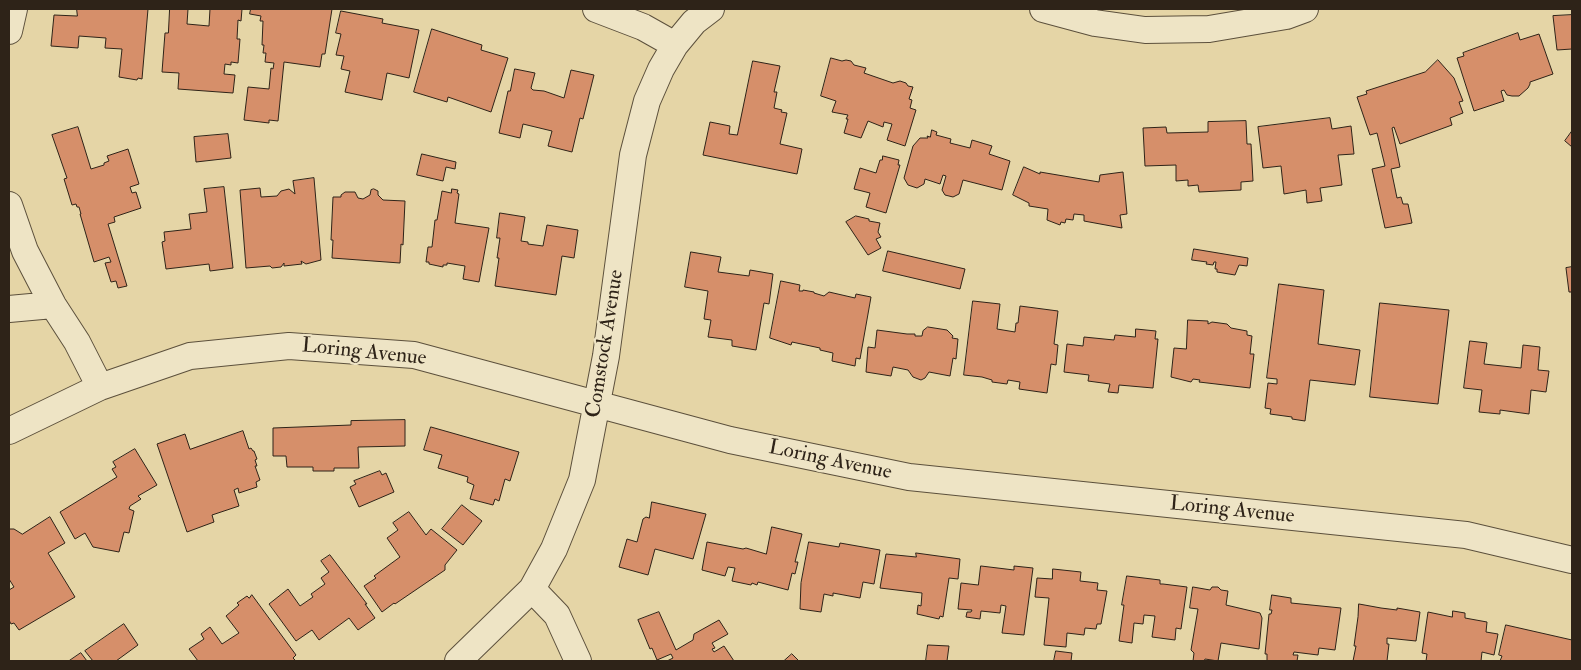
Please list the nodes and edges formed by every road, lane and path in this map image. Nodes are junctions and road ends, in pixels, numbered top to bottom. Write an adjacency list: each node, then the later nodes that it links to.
1 (14, 9): 6 (street)
2 (596, 9): 7 (street)
3 (712, 9): 7 (street, Comstock Avenue)
4 (1042, 9): 5 (street)
5 (1305, 9)
6 (9, 31)
7 (675, 45): 12 (street, Comstock Avenue)
8 (9, 206): 9 (street)
9 (53, 306): 10 (street); 11 (street)
10 (9, 310)
11 (100, 387): 12 (street, Loring Avenue); 13 (street, Loring Avenue)
12 (598, 404): 14 (street, Loring Avenue); 15 (street, Comstock Avenue)
13 (9, 431)
14 (1572, 560)
15 (532, 589): 16 (street, Comstock Avenue); 17 (street)
16 (458, 661)
17 (578, 661)

